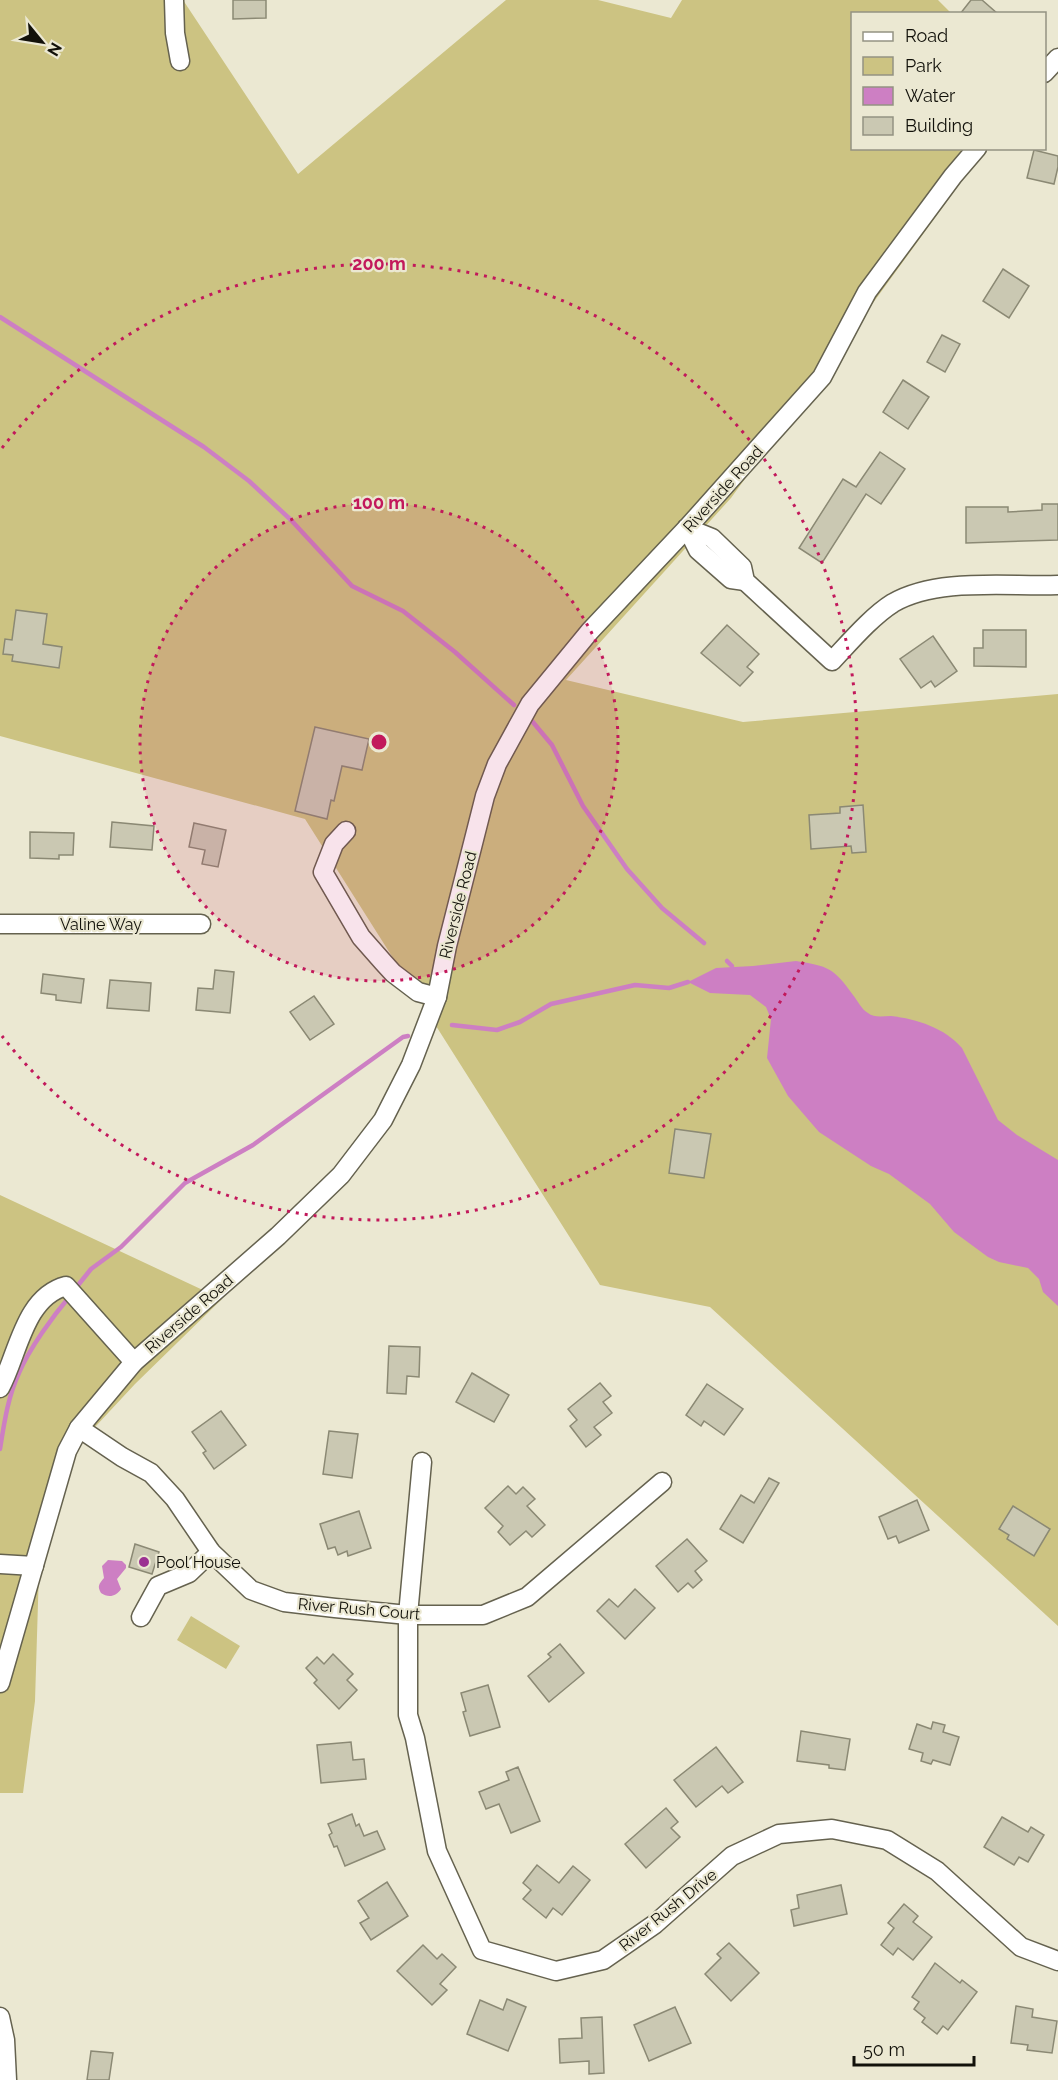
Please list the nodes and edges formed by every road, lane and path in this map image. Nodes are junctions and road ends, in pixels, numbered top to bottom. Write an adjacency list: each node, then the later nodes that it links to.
1 (174, 0): 3 (street)
2 (1058, 58): 4 (street)
3 (180, 61)
4 (1046, 70)
5 (975, 150): 6 (street, Riverside Road)
6 (687, 528): 7 (street); 11 (street, Riverside Road)
7 (1058, 585)
8 (346, 831): 11 (street)
9 (0, 924): 10 (street, Valine Way)
10 (201, 924)
11 (437, 998): 12 (street, Riverside Road)
12 (134, 1362): 13 (street); 14 (street, Riverside Road)
13 (0, 1388)
14 (79, 1428): 17 (street, River Rush Court); 19 (street, Riverside Road)
15 (422, 1462): 20 (street, River Rush Drive)
16 (662, 1482): 20 (street, River Rush Court)
17 (211, 1552): 20 (street, River Rush Court); 21 (street)
18 (0, 1564): 19 (street)
19 (34, 1566): 22 (street, Riverside Road)
20 (408, 1615): 23 (street, River Rush Drive)
21 (141, 1617)
22 (0, 1683)
23 (1058, 1961)
24 (0, 2017): 25 (street)
25 (7, 2080)

